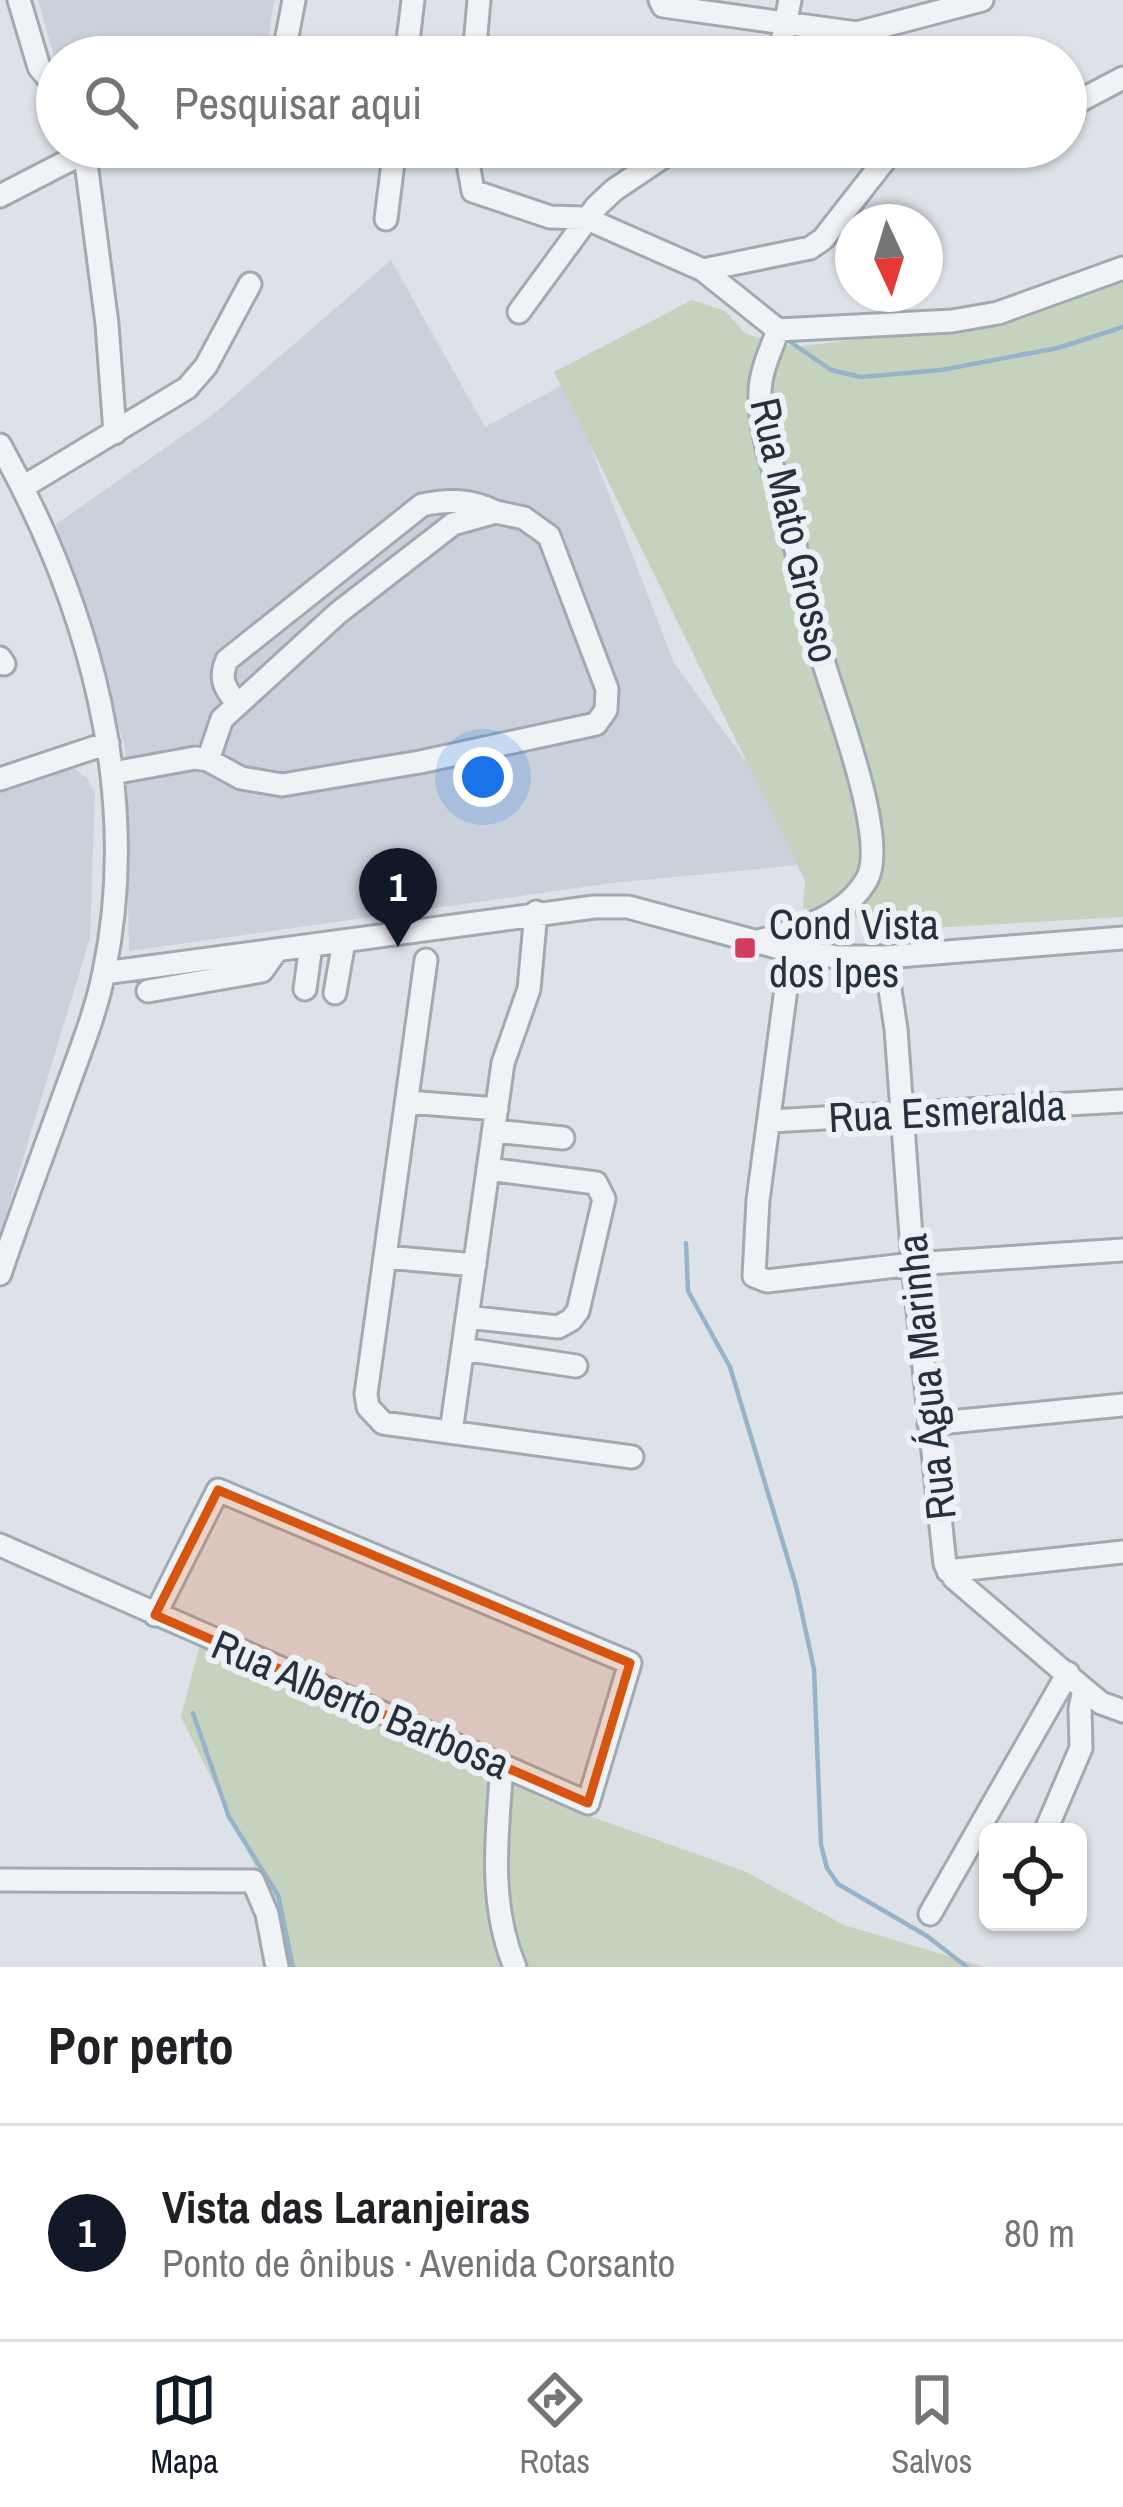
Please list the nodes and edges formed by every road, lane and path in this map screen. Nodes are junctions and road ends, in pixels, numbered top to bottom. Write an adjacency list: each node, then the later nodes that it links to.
1 (19, 0): 13 (street)
2 (294, 0): 9 (street)
3 (413, 0): 10 (street)
4 (479, 0): 11 (street)
5 (982, 0): 8 (street)
6 (660, 2): 7 (street)
7 (789, 10): 8 (street)
8 (856, 33): 12 (street)
9 (287, 36)
10 (409, 36)
11 (476, 36)
12 (851, 36)
13 (36, 58)
14 (1123, 78): 15 (street)
15 (1087, 97)
16 (56, 168): 22 (street)
17 (92, 168): 30 (street)
18 (392, 168): 24 (street)
19 (469, 168): 23 (street)
20 (647, 168): 23 (street)
21 (879, 168): 26 (street)
22 (0, 196)
23 (585, 218): 26 (street); 28 (street)
24 (386, 219)
25 (1123, 268): 29 (street)
26 (703, 270): 29 (street)
27 (250, 284): 30 (street)
28 (519, 312)
29 (778, 330): 42 (street, Rua Mato Grosso)
30 (115, 433): 32 (street)
31 (0, 445): 32 (street)
32 (23, 487): 35 (street)
33 (496, 512): 34 (street); 34 (street); 36 (street)
34 (237, 703): 36 (street)
35 (108, 743): 37 (street); 38 (street)
36 (208, 760): 37 (street)
37 (113, 772): 48 (street)
38 (0, 778)
39 (536, 913): 41 (street); 42 (street); 55 (street)
40 (1123, 938): 46 (street)
41 (344, 941): 43 (street); 51 (street)
42 (758, 941): 45 (street)
43 (311, 945): 44 (street); 49 (street)
44 (277, 950): 48 (street); 50 (street)
45 (791, 951): 46 (street); 56 (street)
46 (885, 957): 54 (street, Rua Água Marinha)
47 (426, 960): 53 (street)
48 (104, 973): 63 (street)
49 (305, 989)
50 (148, 991)
51 (335, 993)
52 (1123, 1101): 54 (street, Rua Esmeralda)
53 (409, 1102): 55 (street); 60 (street)
54 (903, 1112): 56 (street, Rua Esmeralda); 61 (street, Rua Água Marinha)
55 (495, 1120): 57 (street); 58 (street)
56 (770, 1121): 61 (street)
57 (563, 1138)
58 (488, 1169): 62 (street); 64 (street)
59 (1123, 1250): 61 (street)
60 (386, 1256): 62 (street); 69 (street)
61 (913, 1264): 68 (street, Rua Água Marinha)
62 (475, 1265): 64 (street)
63 (0, 1274)
64 (467, 1317): 65 (street)
65 (463, 1349): 66 (street); 69 (street)
66 (576, 1366)
67 (1123, 1405): 68 (street)
68 (929, 1424): 73 (street, Rua Água Marinha)
69 (451, 1432): 70 (street)
70 (632, 1457)
71 (0, 1545): 74 (street, Rua Alberto Barbosa)
72 (1123, 1552): 73 (street)
73 (948, 1571): 75 (street, Rua Água Marinha)
74 (155, 1615): 77 (street, Rua Alberto Barbosa); 77 (street, Rua Alberto Barbosa)
75 (1076, 1681): 76 (street, Rua Água Marinha); 78 (street); 80 (street)
76 (1123, 1711)
77 (502, 1766): 82 (street)
78 (1049, 1823)
79 (0, 1880): 81 (street)
80 (931, 1914)
81 (277, 1967)
82 (515, 1967)

